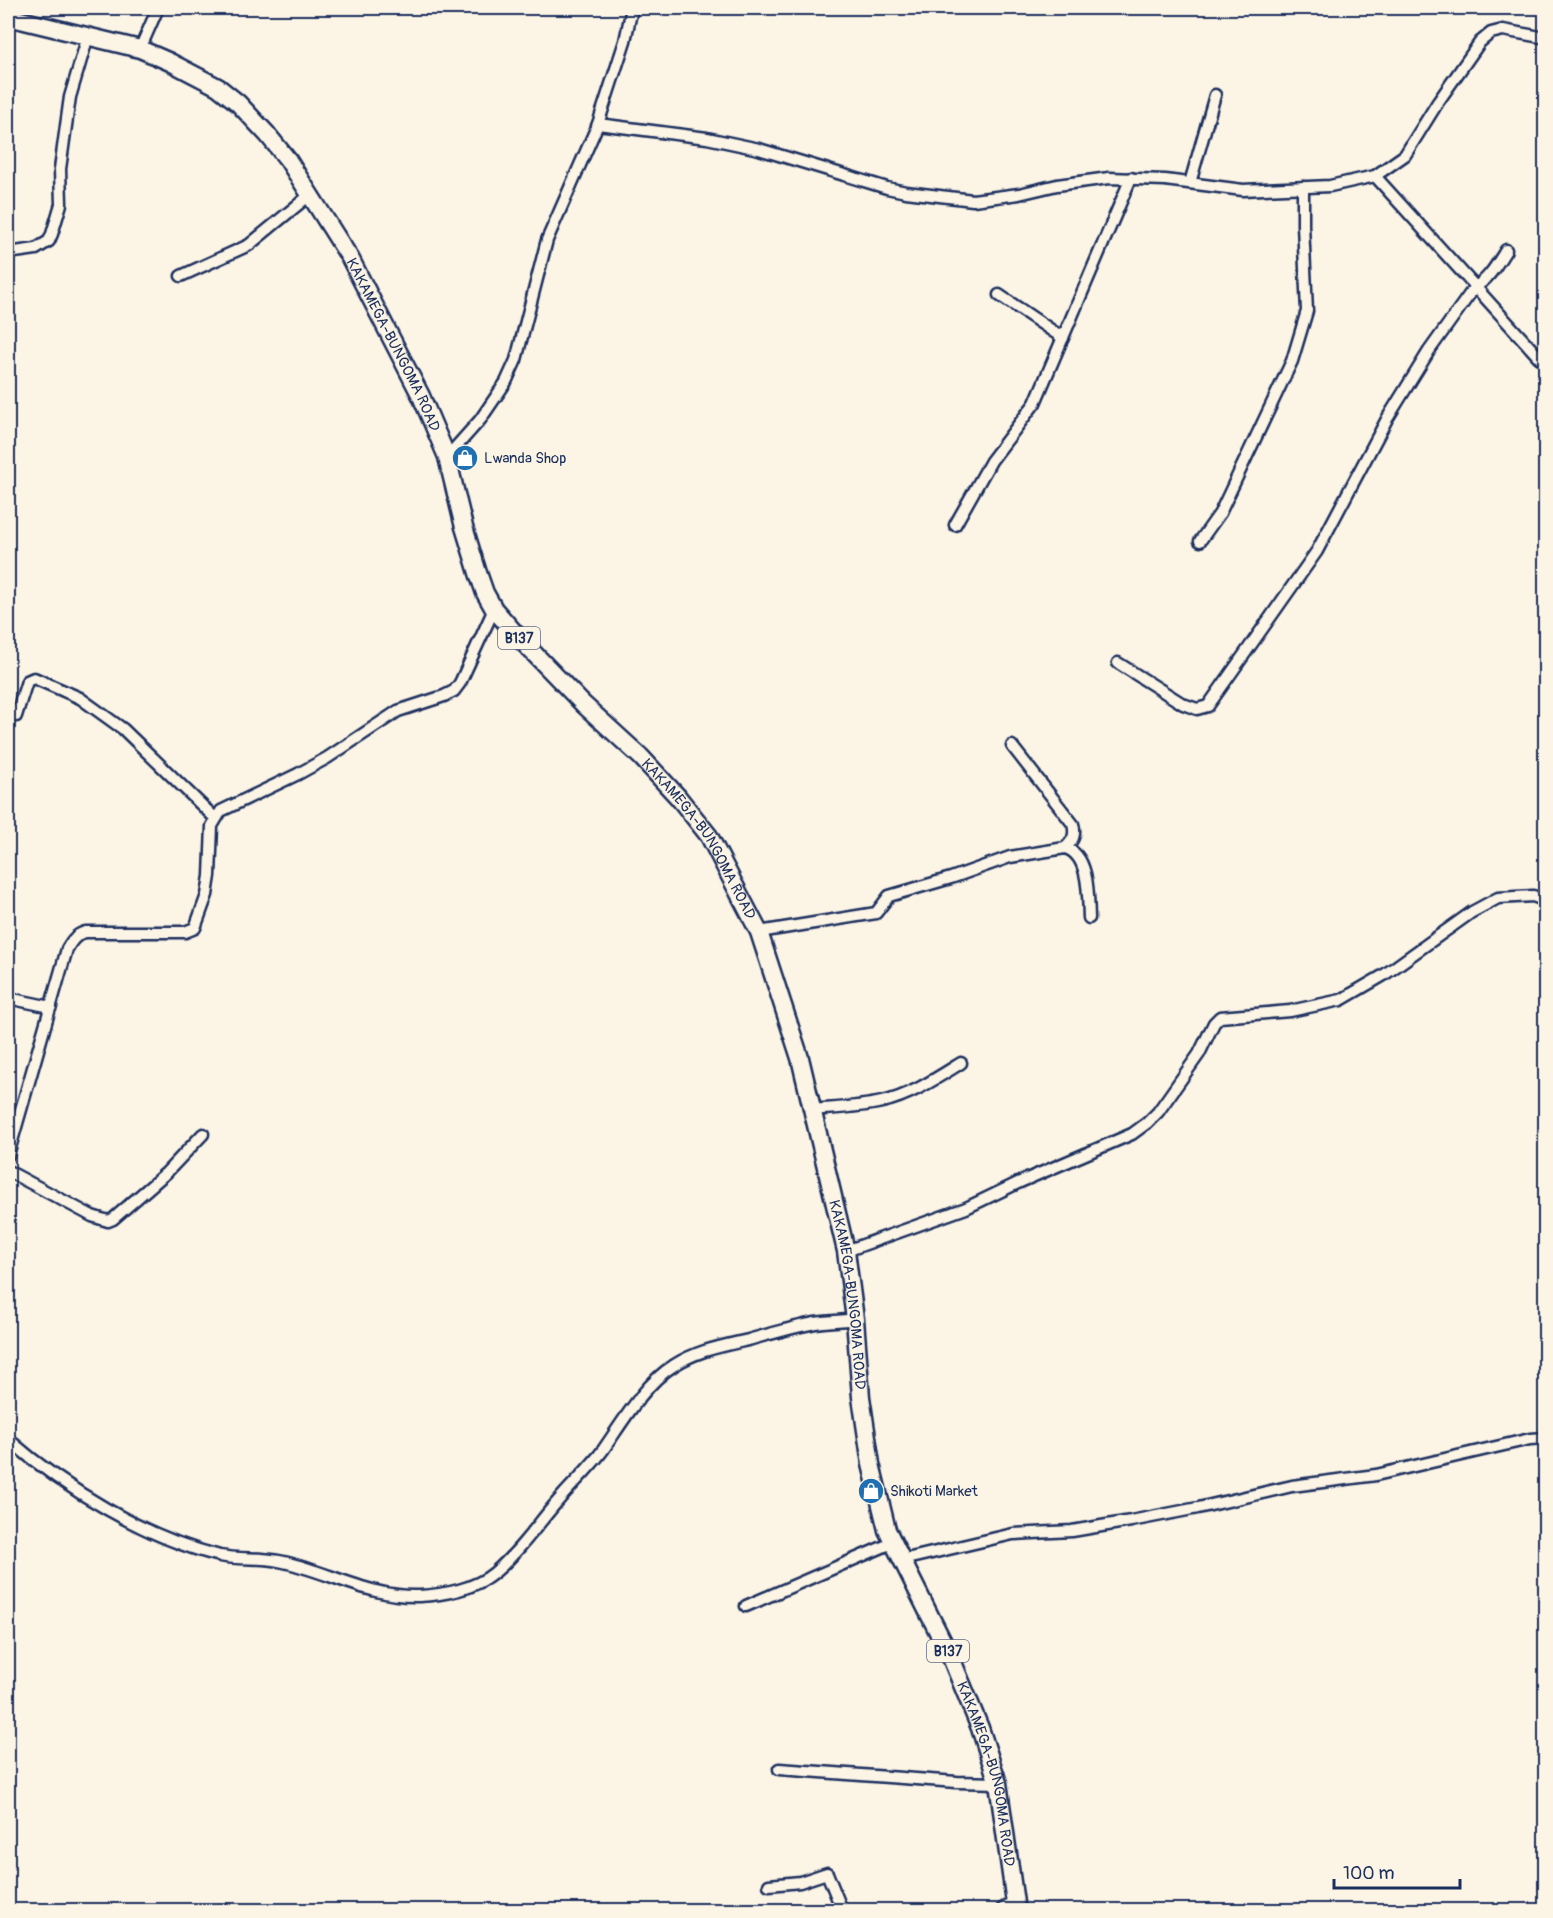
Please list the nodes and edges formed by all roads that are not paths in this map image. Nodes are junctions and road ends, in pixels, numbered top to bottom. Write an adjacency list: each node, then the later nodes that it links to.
1 (158, 8): 6 (street)
2 (632, 8): 8 (street)
3 (8, 17): 4 (main road, KAKAMEGA-BUNGOMA ROAD / B137)
4 (88, 36): 6 (main road, KAKAMEGA-BUNGOMA ROAD / B137); 15 (street)
5 (1545, 38): 9 (street)
6 (140, 49): 13 (main road, KAKAMEGA-BUNGOMA ROAD / B137)
7 (1215, 95): 11 (street)
8 (598, 124): 10 (street); 21 (street)
9 (1375, 176): 12 (street); 17 (street)
10 (1131, 178): 11 (street); 19 (street)
11 (1191, 183): 12 (street)
12 (1304, 187): 23 (street)
13 (311, 194): 16 (street); 21 (main road, KAKAMEGA-BUNGOMA ROAD / B137)
14 (1506, 250): 17 (street)
15 (8, 253)
16 (181, 276)
17 (1474, 288): 20 (street); 25 (street)
18 (999, 295): 19 (street)
19 (1063, 338): 22 (street)
20 (1545, 365)
21 (447, 456): 24 (main road, KAKAMEGA-BUNGOMA ROAD / B137)
22 (955, 525)
23 (1200, 541)
24 (494, 609): 28 (street); 32 (main road, KAKAMEGA-BUNGOMA ROAD / B137)
25 (1118, 663)
26 (8, 716): 28 (street)
27 (1012, 746): 29 (street)
28 (215, 818): 34 (street)
29 (1065, 848): 31 (street); 32 (street)
30 (1545, 901): 40 (street)
31 (1089, 918)
32 (759, 932): 36 (main road, KAKAMEGA-BUNGOMA ROAD / B137)
33 (8, 998): 34 (street)
34 (51, 1007): 38 (street)
35 (961, 1062): 36 (street)
36 (813, 1110): 40 (main road, KAKAMEGA-BUNGOMA ROAD / B137)
37 (203, 1134): 39 (street)
38 (8, 1155)
39 (8, 1171)
40 (846, 1251): 41 (main road, KAKAMEGA-BUNGOMA ROAD / B137)
41 (855, 1319): 43 (street); 44 (main road, KAKAMEGA-BUNGOMA ROAD / B137)
42 (1545, 1438): 45 (street)
43 (8, 1440)
44 (892, 1543): 45 (main road, KAKAMEGA-BUNGOMA ROAD / B137); 46 (street)
45 (902, 1560): 48 (main road, KAKAMEGA-BUNGOMA ROAD / B137)
46 (746, 1606)
47 (779, 1769): 48 (street)
48 (998, 1783): 50 (main road, KAKAMEGA-BUNGOMA ROAD / B137)
49 (769, 1885): 51 (street)
50 (1015, 1905): 52 (street)
51 (842, 1911)
52 (1001, 1911)

